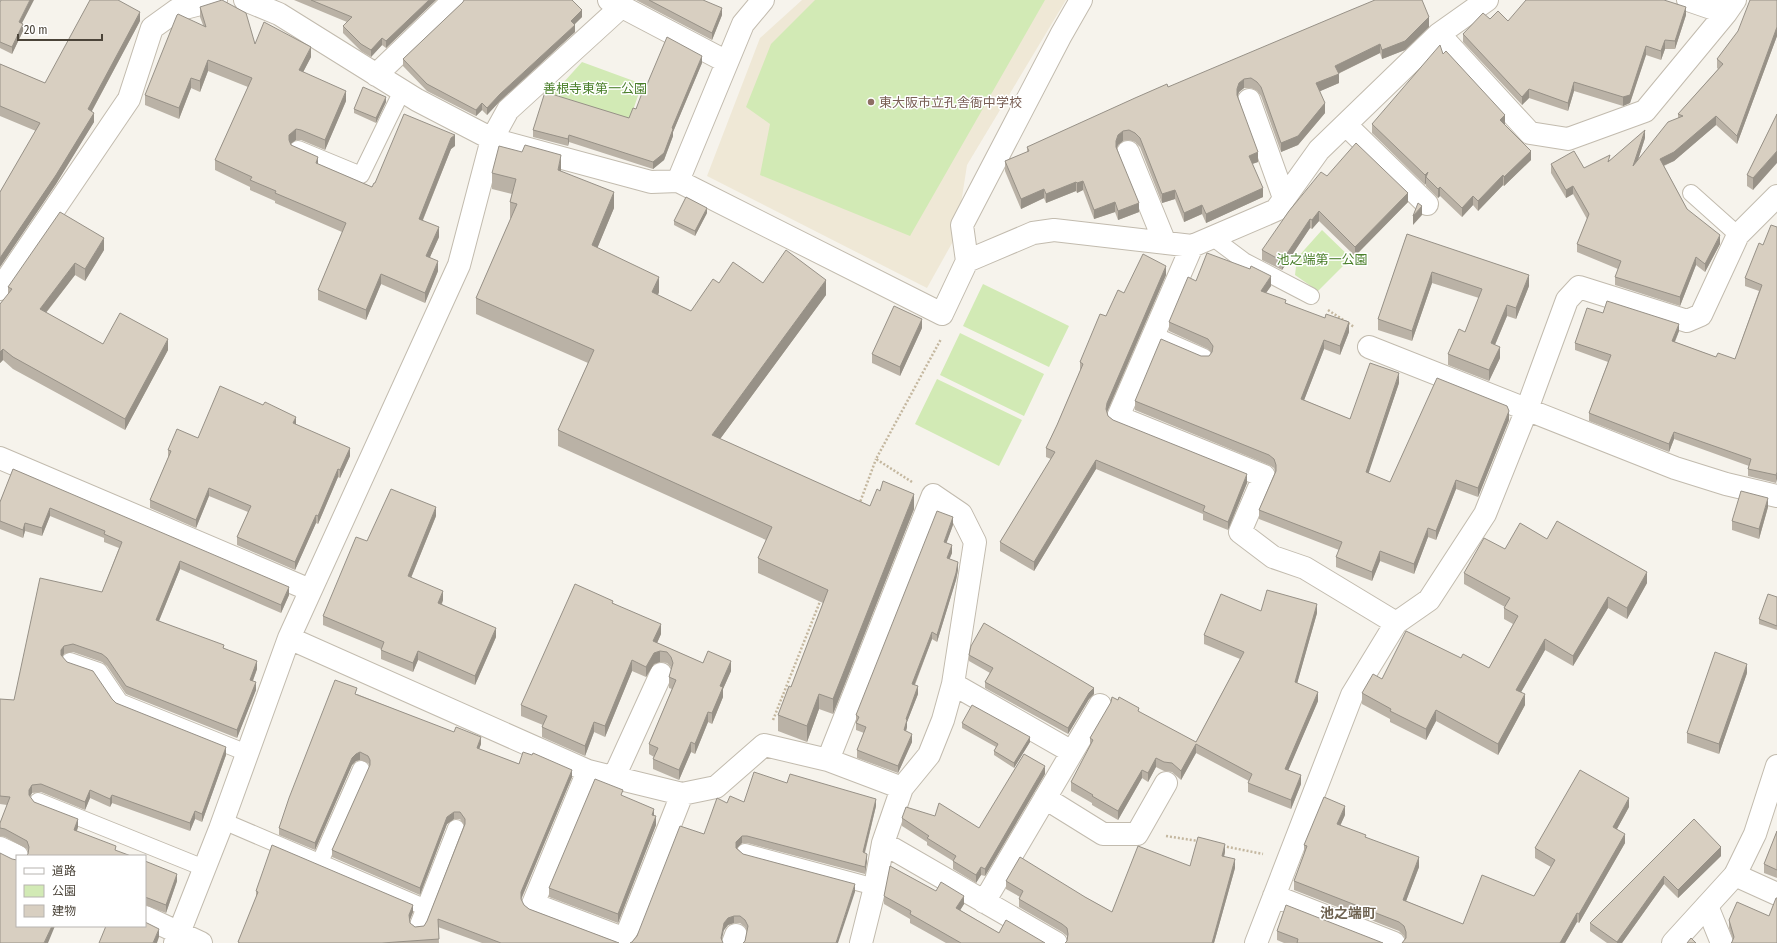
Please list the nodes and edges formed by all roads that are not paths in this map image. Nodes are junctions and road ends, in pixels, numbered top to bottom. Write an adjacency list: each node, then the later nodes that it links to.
1 (216, 0): 29 (street)
2 (454, 0): 12 (street)
3 (763, 0): 11 (street)
4 (1081, 0): 28 (street)
5 (1487, 0): 10 (street)
6 (1688, 0): 9 (street)
7 (254, 2): 12 (street)
8 (615, 3): 11 (street); 16 (street)
9 (1731, 7): 10 (street)
10 (1439, 34): 15 (street)
11 (727, 62): 19 (street)
12 (376, 75): 13 (street)
13 (402, 91): 16 (street); 17 (lane)
14 (1249, 100): 22 (street)
15 (1346, 125): 22 (street); 23 (street)
16 (492, 139): 19 (street); 37 (street)
17 (298, 150)
18 (1128, 152): 26 (street)
19 (678, 182): 28 (street)
20 (1691, 194): 24 (lane)
21 (1777, 196): 24 (street)
22 (1284, 198): 25 (street)
23 (1427, 204)
24 (1738, 236): 34 (street)
25 (1212, 238): 27 (street); 30 (lane)
26 (1165, 243): 27 (street); 28 (street)
27 (1192, 246): 31 (street)
28 (967, 261)
29 (0, 289)
30 (1311, 296)
31 (1154, 335): 33 (lane); 38 (street)
32 (1369, 347): 34 (street)
33 (1204, 357)
34 (1527, 410): 36 (street); 38 (street)
35 (0, 458): 37 (street)
36 (1777, 496)
37 (310, 590): 39 (street)
38 (1396, 623): 67 (street)
39 (289, 638): 45 (street); 49 (street)
40 (70, 661): 45 (lane)
41 (661, 674): 50 (street)
42 (953, 684): 44 (street); 46 (street); 52 (street)
43 (1100, 705): 44 (street)
44 (1072, 752): 54 (street)
45 (247, 753): 56 (street)
46 (828, 760): 52 (street); 53 (street)
47 (1777, 766): 64 (street)
48 (361, 769): 62 (lane)
49 (588, 771): 50 (street); 53 (street)
50 (614, 777): 53 (street)
51 (1166, 783): 54 (street)
52 (902, 788): 58 (street)
53 (682, 794)
54 (1045, 798): 68 (street)
55 (38, 801): 63 (lane)
56 (223, 821): 62 (lane); 63 (street)
57 (456, 828): 70 (lane)
58 (883, 843): 65 (street); 68 (street)
59 (0, 848): 61 (street)
60 (745, 852): 65 (lane)
61 (16, 856)
62 (320, 862): 70 (lane)
63 (204, 868): 73 (street)
64 (1735, 875): 66 (street); 69 (street)
65 (875, 887): 75 (street)
66 (1777, 894)
67 (1274, 896): 77 (street); 78 (street)
68 (984, 902): 76 (street)
69 (1707, 906): 79 (street); 80 (street)
70 (424, 907): 72 (lane)
71 (146, 918): 73 (street)
72 (418, 925)
73 (177, 938): 74 (street)
74 (201, 943)
75 (861, 943)
76 (1056, 943)
77 (1256, 943)
78 (1394, 943)
79 (1673, 943)
80 (1722, 943)

